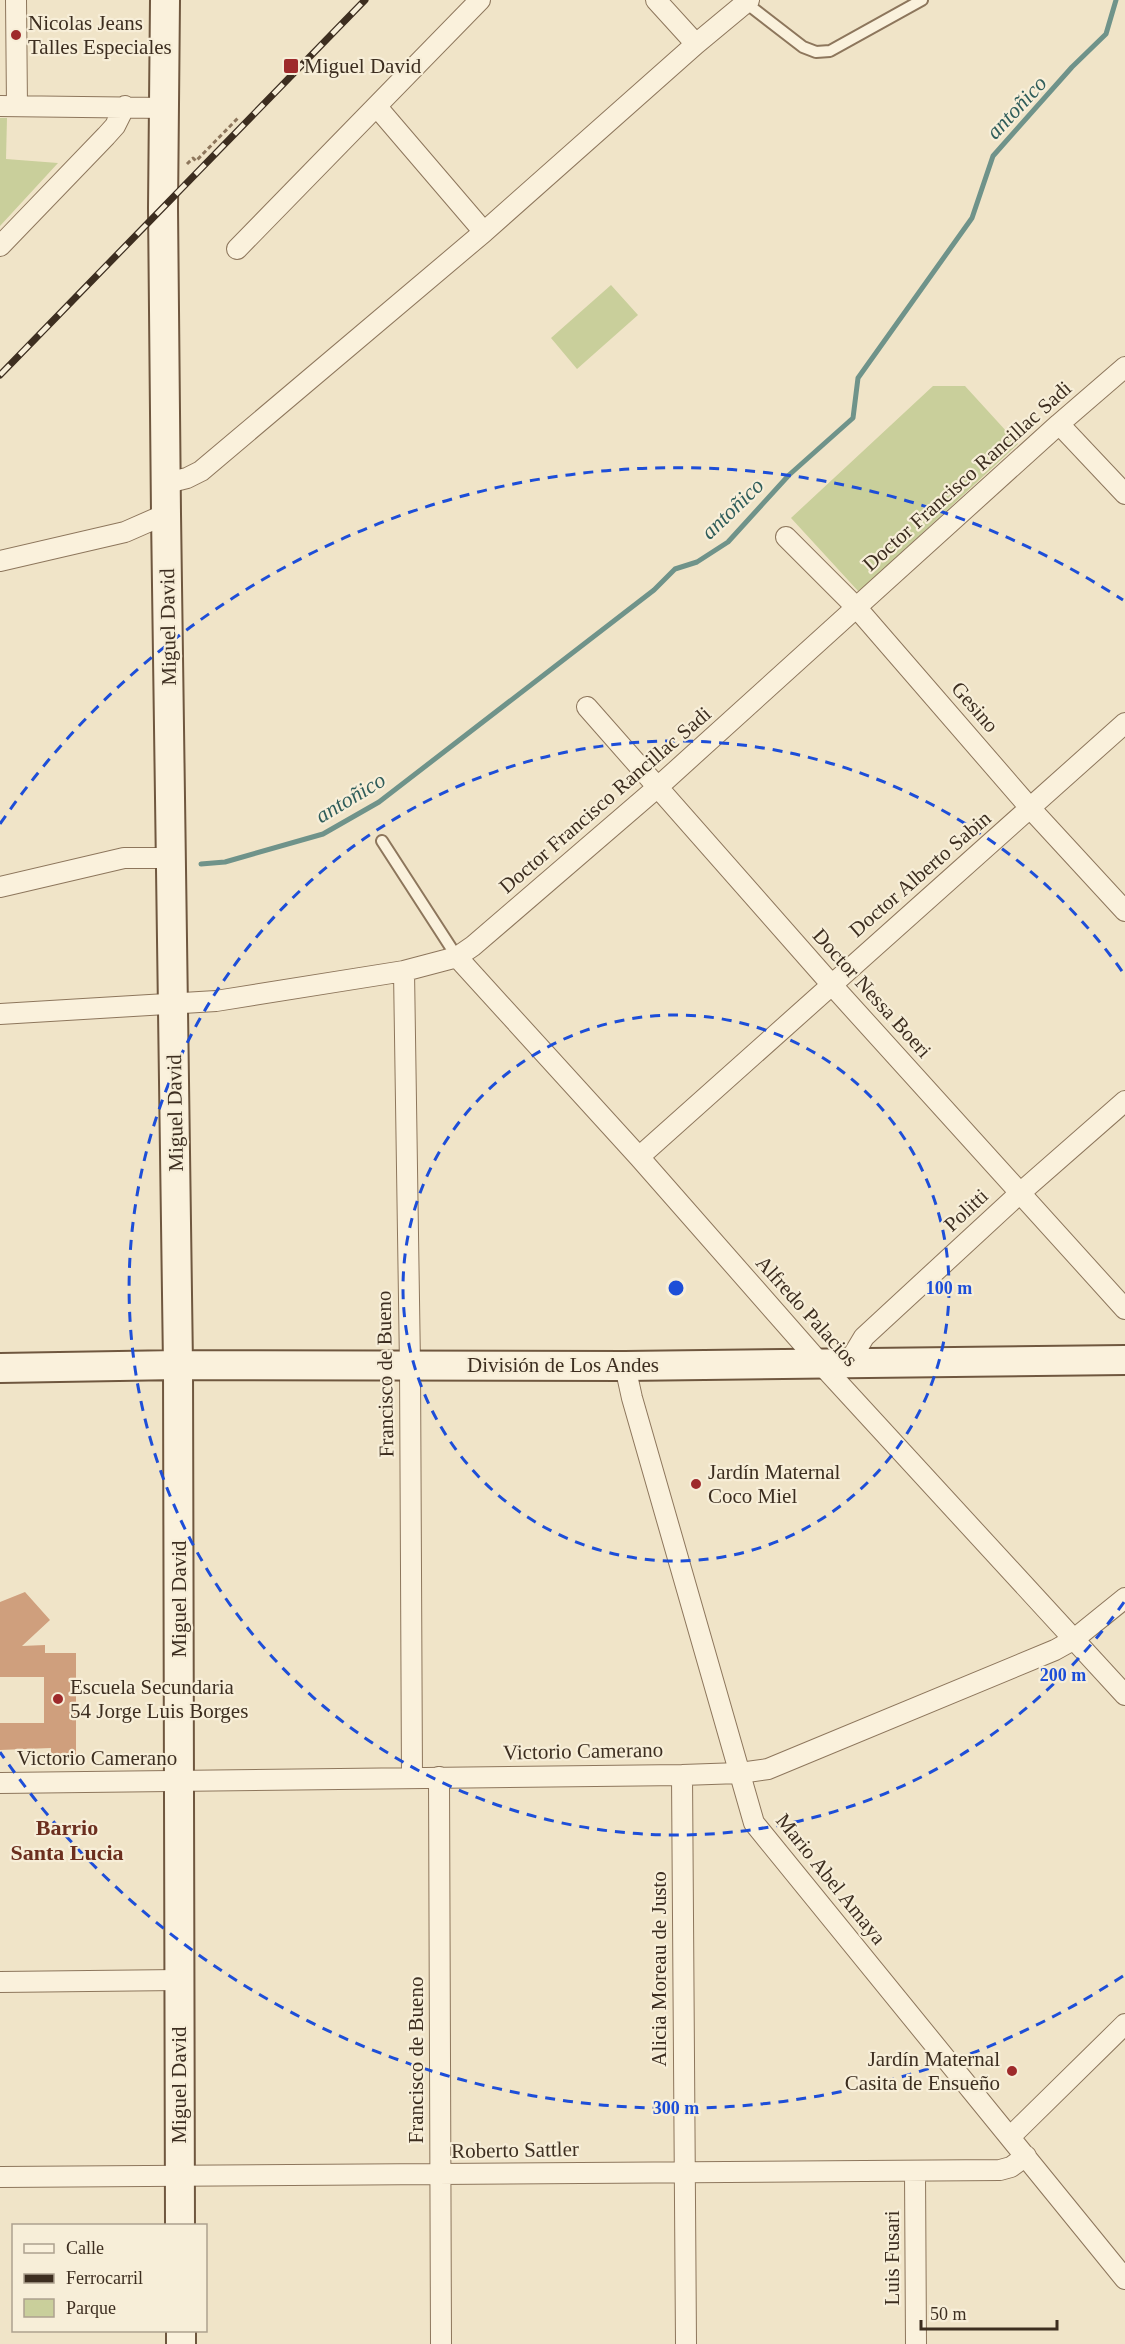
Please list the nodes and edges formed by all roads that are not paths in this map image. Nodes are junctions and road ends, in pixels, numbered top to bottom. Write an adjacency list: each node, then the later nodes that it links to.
1 (16, 0): 8 (street)
2 (165, 0): 11 (street, Miguel David)
3 (480, 0): 10 (street)
4 (656, 0): 7 (street)
5 (922, 0): 6 (lane)
6 (748, 1): 7 (street)
7 (696, 44): 12 (street)
8 (9, 106): 9 (street)
9 (125, 106): 11 (street); 13 (street)
10 (377, 107): 12 (street); 14 (street)
11 (164, 108): 17 (street, Miguel David)
12 (484, 232): 17 (street)
13 (0, 246)
14 (237, 249)
15 (1125, 367): 16 (street, Doctor Francisco Rancillac Sadi)
16 (1059, 424): 18 (street); 22 (street, Doctor Francisco Rancillac Sadi)
17 (167, 483): 19 (street, Miguel David)
18 (1125, 494)
19 (166, 514): 21 (street); 28 (street, Miguel David)
20 (786, 537): 22 (street, Gesino)
21 (0, 561)
22 (856, 607): 25 (street, Doctor Francisco Rancillac Sadi); 26 (street, Gesino)
23 (587, 707): 25 (street, Doctor Nessa Boeri)
24 (1125, 723): 26 (street, Doctor Alberto Sabin)
25 (659, 786): 31 (street, Doctor Francisco Rancillac Sadi); 33 (street, Doctor Nessa Boeri)
26 (1031, 809): 30 (street, Gesino); 33 (street, Doctor Alberto Sabin)
27 (382, 841): 31 (lane)
28 (171, 858): 29 (street); 34 (street, Miguel David)
29 (0, 886)
30 (1125, 911)
31 (457, 957): 32 (street, Doctor Francisco Rancillac Sadi); 37 (street, Alfredo Palacios)
32 (404, 971): 34 (street, Doctor Francisco Rancillac Sadi); 44 (street, Francisco de Bueno)
33 (831, 984): 37 (street, Doctor Alberto Sabin); 38 (street, Doctor Nessa Boeri)
34 (173, 1005): 35 (street, Doctor Francisco Rancillac Sadi); 43 (street, Miguel David)
35 (0, 1014)
36 (1125, 1101): 38 (street, Politti)
37 (639, 1157): 42 (street, Alfredo Palacios)
38 (1020, 1193): 39 (street, Doctor Nessa Boeri); 41 (street, Politti)
39 (1125, 1309)
40 (1125, 1360): 41 (street, División de Los Andes)
41 (849, 1362): 42 (street, División de Los Andes)
42 (820, 1363): 45 (street, División de Los Andes); 48 (street, Alfredo Palacios)
43 (178, 1365): 44 (street, División de Los Andes); 46 (street, División de Los Andes); 54 (street, Miguel David)
44 (410, 1365): 45 (street, División de Los Andes); 52 (street, Francisco de Bueno)
45 (625, 1366): 50 (street, Mario Abel Amaya)
46 (0, 1368)
47 (1125, 1598): 48 (street, Victorio Camerano)
48 (1073, 1640): 49 (street, Alfredo Palacios); 50 (street, Victorio Camerano)
49 (1125, 1695)
50 (740, 1773): 51 (street, Victorio Camerano); 59 (street, Mario Abel Amaya)
51 (682, 1774): 53 (street, Victorio Camerano); 61 (street, Alicia Moreau de Justo)
52 (412, 1777): 53 (street, Victorio Camerano); 54 (street, Victorio Camerano)
53 (439, 1777): 63 (street, Francisco de Bueno)
54 (180, 1781): 55 (street, Victorio Camerano); 56 (street, Miguel David)
55 (0, 1782)
56 (178, 1980): 57 (street); 64 (street, Miguel David)
57 (0, 1982)
58 (1125, 2024): 59 (street)
59 (1010, 2137): 60 (street, Mario Abel Amaya)
60 (1026, 2156): 62 (street, Roberto Sattler); 67 (street, Mario Abel Amaya)
61 (684, 2172): 62 (street, Roberto Sattler); 63 (street, Roberto Sattler); 69 (street, Alicia Moreau de Justo)
62 (915, 2172): 70 (street, Luis Fusari)
63 (440, 2175): 64 (street, Roberto Sattler); 68 (street, Francisco de Bueno)
64 (180, 2176): 65 (street, Roberto Sattler); 66 (street, Miguel David)
65 (0, 2177)
66 (180, 2224)
67 (1125, 2279)
68 (441, 2344)
69 (686, 2344)
70 (916, 2344)

